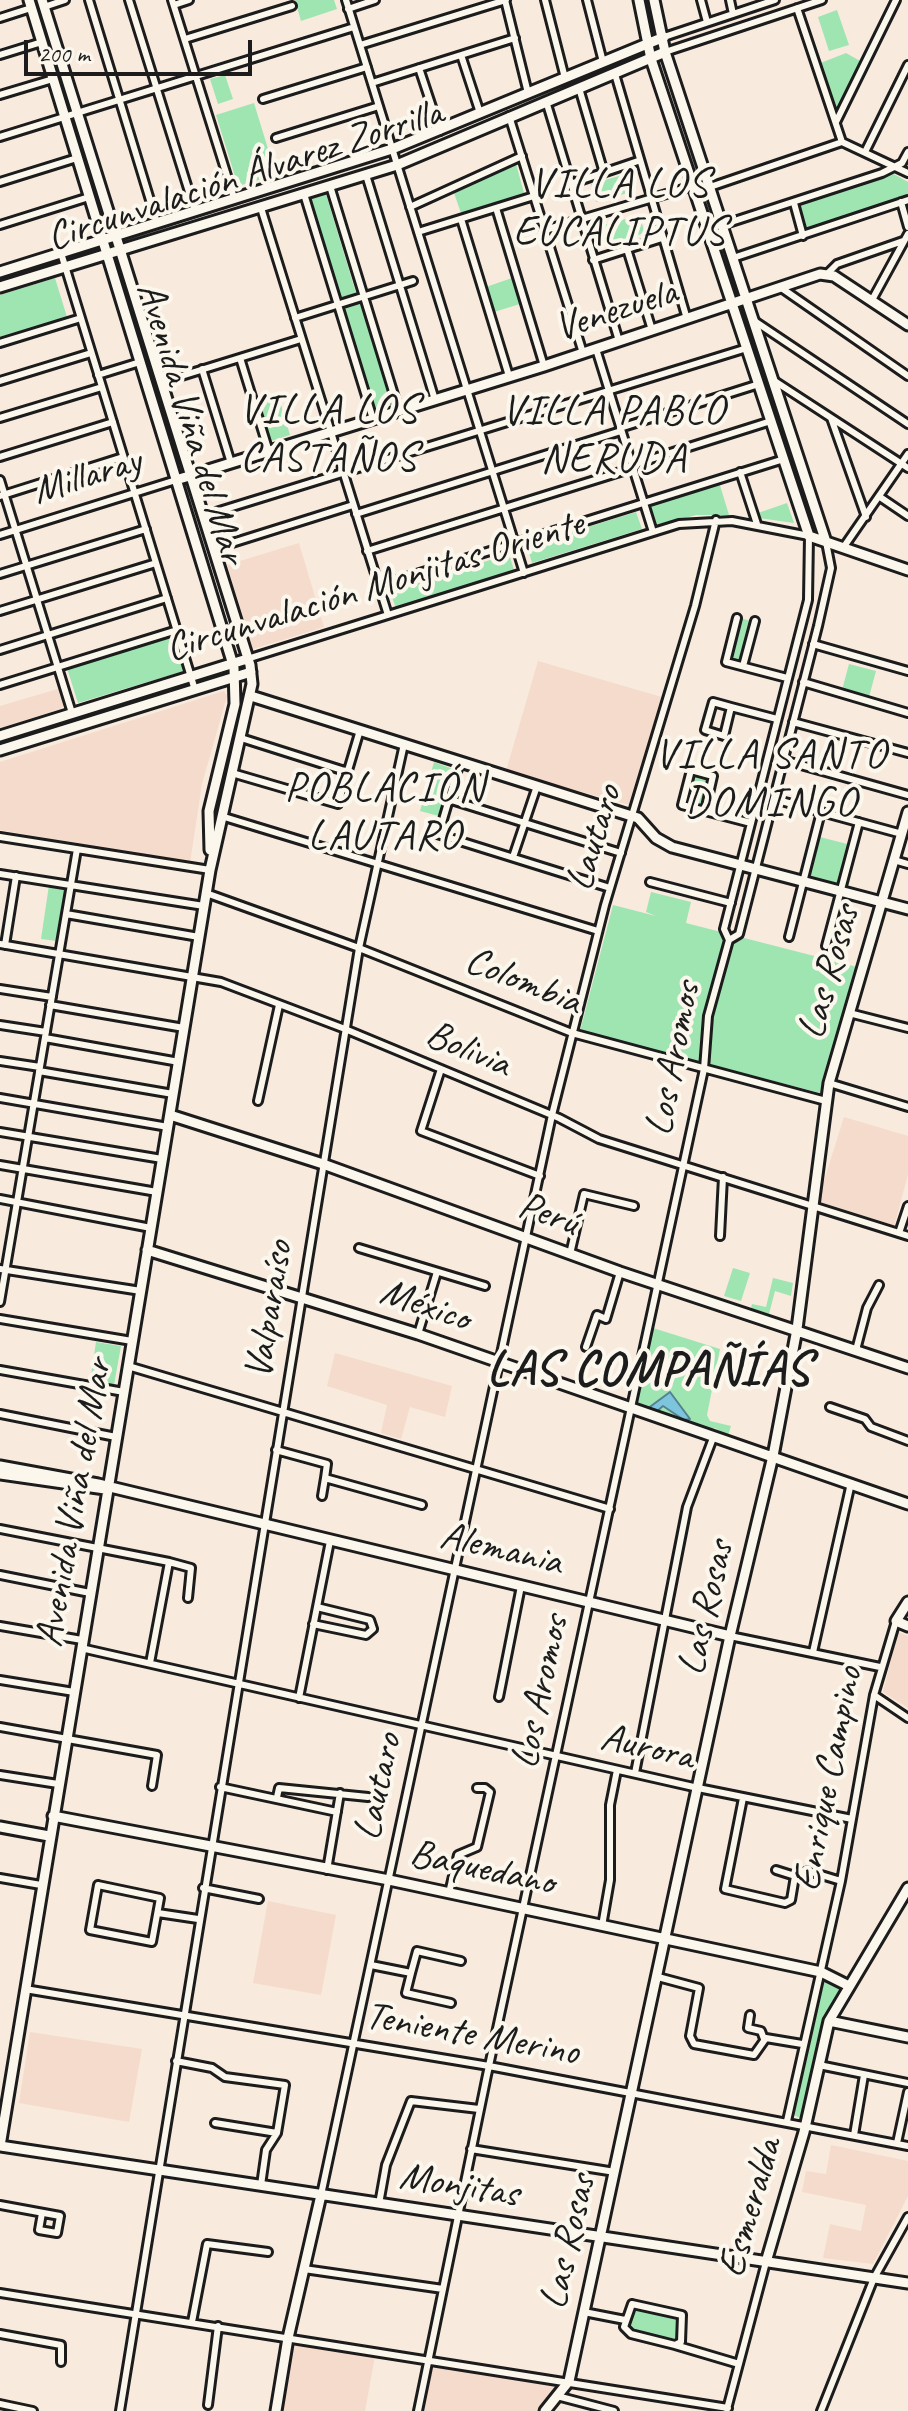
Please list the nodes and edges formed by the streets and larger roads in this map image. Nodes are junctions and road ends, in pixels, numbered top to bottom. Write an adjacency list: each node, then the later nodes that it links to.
1 (65, 0): 18 (street)
2 (89, 0): 51 (street)
3 (129, 0): 46 (street)
4 (189, 0): 17 (street)
5 (346, 0): 22 (street)
6 (375, 0): 22 (street)
7 (505, 0): 28 (street); 32 (street)
8 (545, 0): 44 (street)
9 (587, 0): 37 (street)
10 (639, 0): 31 (street)
11 (654, 0): 27 (street)
12 (701, 0): 25 (street)
13 (730, 0): 23 (street)
14 (822, 0): 21 (street, Circunvalación Álvarez Zorrilla)
15 (896, 0): 58 (street)
16 (771, 1): 23 (street, Circunvalación Álvarez Zorrilla)
17 (173, 2): 29 (street)
18 (43, 3): 54 (street, Avenida Viña del Mar)
19 (30, 4): 24 (street); 30 (street, Avenida Viña del Mar)
20 (292, 6): 29 (street)
21 (797, 8): 33 (street, Circunvalación Álvarez Zorrilla); 58 (street)
22 (348, 9): 26 (street)
23 (733, 14): 25 (street, Circunvalación Álvarez Zorrilla)
24 (0, 18)
25 (707, 22): 27 (street, Circunvalación Álvarez Zorrilla)
26 (354, 27): 32 (street); 42 (street)
27 (664, 37): 31 (street, Circunvalación Álvarez Zorrilla); 33 (street)
28 (515, 38): 35 (street); 48 (street)
29 (185, 39): 42 (street)
30 (42, 42): 34 (street); 43 (street, Avenida Viña del Mar)
31 (650, 44): 36 (street); 37 (street, Circunvalación Álvarez Zorrilla)
32 (360, 45): 39 (street)
33 (665, 52): 36 (street, Circunvalación Álvarez Zorrilla); 78 (street)
34 (0, 55)
35 (461, 55): 40 (street); 55 (street)
36 (651, 59): 41 (street, Circunvalación Álvarez Zorrilla); 77 (street)
37 (604, 63): 44 (street, Circunvalación Álvarez Zorrilla)
38 (908, 65): 64 (street)
39 (367, 67): 45 (street); 50 (street)
40 (419, 68): 45 (street); 59 (street)
41 (615, 74): 47 (street, Circunvalación Álvarez Zorrilla); 68 (street)
42 (196, 76): 46 (street); 82 (street)
43 (53, 79): 49 (street); 57 (street, Avenida Viña del Mar)
44 (565, 79): 48 (street, Circunvalación Álvarez Zorrilla)
45 (372, 83): 53 (street)
46 (157, 88): 51 (street); 89 (street)
47 (579, 88): 52 (street, Circunvalación Álvarez Zorrilla); 71 (street)
48 (528, 93): 55 (street, Circunvalación Álvarez Zorrilla)
49 (0, 95)
50 (263, 99)
51 (119, 100): 54 (street); 92 (street)
52 (546, 101): 56 (street, Circunvalación Álvarez Zorrilla); 75 (street)
53 (379, 106): 61 (street); 63 (street)
54 (77, 113): 57 (street); 99 (street, Avenida Viña del Mar)
55 (480, 113): 59 (street, Circunvalación Álvarez Zorrilla)
56 (509, 115): 66 (street); 69 (street, Circunvalación Álvarez Zorrilla)
57 (65, 117): 60 (street); 67 (street, Avenida Viña del Mar)
58 (836, 122): 62 (street)
59 (440, 131): 63 (street, Circunvalación Álvarez Zorrilla)
60 (0, 137)
61 (276, 138)
62 (842, 142): 64 (street); 78 (street)
63 (392, 149): 69 (street); 82 (street, Circunvalación Álvarez Zorrilla)
64 (865, 152): 70 (street)
65 (908, 152): 70 (street)
66 (522, 156): 80 (street); 86 (street)
67 (77, 158): 74 (street); 81 (street, Avenida Viña del Mar)
68 (638, 161): 71 (street); 83 (street)
69 (397, 165): 73 (street, Circunvalación Álvarez Zorrilla); 86 (street)
70 (895, 167): 72 (street); 85 (street)
71 (604, 173): 75 (street)
72 (908, 173)
73 (366, 175): 76 (street, Circunvalación Álvarez Zorrilla); 114 (street)
74 (0, 182)
75 (570, 184): 91 (street)
76 (330, 186): 79 (street, Circunvalación Álvarez Zorrilla); 117 (street)
77 (693, 186): 83 (street); 120 (street)
78 (710, 187): 94 (street)
79 (304, 194): 87 (street, Circunvalación Álvarez Zorrilla); 121 (street)
80 (534, 196): 88 (street); 96 (street)
81 (89, 197): 93 (street); 102 (street, Avenida Viña del Mar)
82 (234, 198): 89 (street, Circunvalación Álvarez Zorrilla)
83 (650, 199): 91 (street); 101 (street)
84 (905, 201): 95 (street); 100 (street)
85 (794, 203): 94 (street); 100 (street)
86 (410, 207): 97 (street)
87 (261, 208): 105 (street, Circunvalación Álvarez Zorrilla); 123 (street)
88 (496, 208): 90 (street); 137 (street)
89 (195, 211): 92 (street, Circunvalación Álvarez Zorrilla)
90 (461, 219): 97 (street); 140 (street)
91 (580, 220): 96 (street); 109 (street)
92 (157, 223): 99 (street, Circunvalación Álvarez Zorrilla)
93 (0, 225)
94 (722, 225): 108 (street)
95 (908, 227)
96 (545, 230): 134 (street)
97 (418, 232): 147 (street)
98 (908, 234): 103 (street)
99 (116, 236): 102 (street, Circunvalación Álvarez Zorrilla); 105 (street, Avenida Viña del Mar)
100 (803, 236): 108 (street)
101 (662, 238): 104 (street); 124 (street)
102 (102, 240): 106 (street, Circunvalación Álvarez Zorrilla); 107 (street, Avenida Viña del Mar)
103 (903, 241): 112 (street); 119 (street)
104 (627, 249): 109 (street); 127 (street)
105 (121, 251): 107 (street, Circunvalación Álvarez Zorrilla); 144 (street, Avenida Viña del Mar)
106 (61, 253): 110 (street); 111 (street, Circunvalación Álvarez Zorrilla)
107 (107, 255): 110 (street, Circunvalación Álvarez Zorrilla); 136 (street, Avenida Viña del Mar)
108 (733, 258): 118 (street)
109 (593, 260): 129 (street)
110 (66, 268): 115 (street, Circunvalación Álvarez Zorrilla); 122 (street)
111 (0, 272)
112 (828, 273): 116 (street, Venezuela); 119 (street)
113 (413, 281): 114 (street)
114 (399, 285): 117 (street); 149 (street)
115 (0, 287)
116 (780, 287): 118 (street, Venezuela); 141 (street)
117 (364, 296): 121 (street); 150 (street)
118 (746, 299): 120 (street, Venezuela); 125 (street)
119 (872, 300): 126 (street)
120 (732, 304): 124 (street, Venezuela); 131 (street)
121 (338, 305): 123 (street); 153 (street)
122 (81, 318): 130 (street); 133 (street)
123 (295, 318): 128 (street)
124 (687, 319): 127 (street, Venezuela)
125 (753, 320): 142 (street); 156 (street)
126 (908, 324)
127 (652, 330): 129 (street, Venezuela)
128 (301, 339): 135 (street); 158 (street)
129 (619, 341): 132 (street, Venezuela)
130 (0, 343)
131 (747, 348): 145 (street); 148 (street)
132 (596, 349): 134 (street, Venezuela); 148 (street)
133 (91, 353): 139 (street); 143 (street)
134 (583, 353): 137 (street, Venezuela)
135 (240, 358): 138 (street); 160 (street)
136 (140, 362): 139 (street); 173 (street, Avenida Viña del Mar)
137 (544, 366): 140 (street, Venezuela)
138 (202, 369): 144 (street); 165 (street)
139 (98, 375): 146 (street)
140 (509, 376): 147 (street, Venezuela)
141 (908, 376)
142 (773, 380): 151 (street); 191 (street)
143 (0, 381)
144 (162, 382): 171 (street, Avenida Viña del Mar)
145 (759, 384): 154 (street); 157 (street)
146 (102, 387): 152 (street); 155 (street)
147 (468, 390): 149 (street, Millaray); 159 (street)
148 (609, 391): 157 (street); 159 (street)
149 (435, 400): 150 (street, Millaray)
150 (399, 411): 153 (street, Millaray)
151 (830, 416): 167 (street); 183 (street)
152 (0, 418)
153 (373, 419): 158 (street, Millaray)
154 (771, 421): 164 (street); 166 (street)
155 (113, 422): 162 (street); 163 (street)
156 (908, 424)
157 (621, 429): 166 (street); 168 (street)
158 (331, 432): 160 (street, Millaray); 170 (street)
159 (481, 432): 168 (street); 170 (street)
160 (269, 452): 165 (street, Millaray)
161 (908, 454): 167 (street)
162 (0, 457)
163 (123, 457): 174 (street); 175 (street)
164 (784, 459): 169 (street); 190 (street)
165 (231, 463): 171 (street, Millaray)
166 (632, 466): 177 (street); 179 (street)
167 (905, 466): 176 (street)
168 (493, 471): 179 (street); 180 (street)
169 (740, 472): 177 (street); 185 (street)
170 (345, 474): 178 (street); 181 (street)
171 (191, 476): 173 (street, Millaray); 181 (street, Avenida Viña del Mar)
172 (0, 480): 175 (street)
173 (176, 480): 174 (street, Millaray); 213 (street, Avenida Viña del Mar)
174 (135, 493): 186 (street); 187 (street, Millaray)
175 (2, 495): 187 (street)
176 (880, 497): 182 (street); 183 (street)
177 (643, 503): 188 (street); 192 (street)
178 (353, 505): 180 (street); 194 (street)
179 (504, 508): 192 (street); 195 (street)
180 (356, 514): 195 (street)
181 (203, 516): 194 (street, Avenida Viña del Mar)
182 (908, 516)
183 (866, 517): 193 (street)
184 (716, 520): 185 (street, Circunvalación Monjitas Oriente); 188 (street, Circunvalación Monjitas Oriente); 248 (street, Lautaro)
185 (757, 524): 190 (street, Circunvalación Monjitas Oriente)
186 (146, 529): 196 (street); 197 (street)
187 (16, 530): 189 (street, Millaray); 197 (street)
188 (653, 532): 199 (street, Circunvalación Monjitas Oriente)
189 (0, 535)
190 (809, 536): 191 (street, Circunvalación Monjitas Oriente); 220 (street, Los Aromos)
191 (826, 542): 193 (street, Circunvalación Monjitas Oriente); 210 (street, Los Aromos)
192 (515, 543): 199 (street); 201 (street)
193 (843, 548): 198 (street, Circunvalación Monjitas Oriente)
194 (213, 549): 212 (street, Avenida Viña del Mar)
195 (367, 551): 201 (street)
196 (156, 563): 202 (street); 203 (street)
197 (27, 566): 200 (street); 203 (street)
198 (908, 570)
199 (524, 573): 205 (street, Circunvalación Monjitas Oriente)
200 (0, 574)
201 (378, 586): 205 (street)
202 (167, 598): 208 (street); 209 (street)
203 (37, 599): 204 (street); 209 (street)
204 (0, 611)
205 (388, 615): 212 (street, Circunvalación Monjitas Oriente)
206 (737, 618): 214 (street)
207 (755, 621): 214 (street)
208 (177, 630): 215 (street); 218 (street)
209 (48, 635): 211 (street); 215 (street)
210 (813, 644): 216 (street); 221 (street, Los Aromos)
211 (0, 650)
212 (247, 659): 213 (street, Circunvalación Monjitas Oriente); 217 (street, Avenida Viña del Mar)
213 (232, 663): 218 (street, Circunvalación Monjitas Oriente); 219 (street, Avenida Viña del Mar)
214 (743, 666): 220 (street)
215 (58, 667): 222 (street); 226 (street)
216 (908, 671)
217 (251, 672): 219 (street, Circunvalación Monjitas Oriente); 224 (street, Avenida Viña del Mar)
218 (191, 676): 223 (street); 226 (street, Circunvalación Monjitas Oriente)
219 (235, 677): 223 (street, Circunvalación Monjitas Oriente); 249 (street, Avenida Viña del Mar)
220 (787, 678): 228 (street, Los Aromos)
221 (803, 682): 227 (street); 229 (street, Los Aromos)
222 (0, 685)
223 (195, 690): 234 (street, Circunvalación Monjitas Oriente)
224 (251, 696): 230 (street); 232 (street, Avenida Viña del Mar)
225 (731, 707): 225 (street); 228 (street)
226 (72, 713): 231 (street, Circunvalación Monjitas Oriente)
227 (908, 713)
228 (777, 719): 252 (street, Los Aromos)
229 (793, 722): 235 (street); 236 (street, Los Aromos)
230 (360, 730): 233 (street); 238 (street)
231 (0, 736)
232 (241, 738): 238 (street); 239 (street, Avenida Viña del Mar)
233 (404, 744): 237 (street); 261 (street, Valparaíso)
234 (0, 750)
235 (908, 753)
236 (783, 760): 241 (street); 243 (street, Los Aromos)
237 (460, 762): 240 (street); 242 (street)
238 (348, 772): 239 (street)
239 (232, 773): 247 (street, Avenida Viña del Mar)
240 (537, 786): 248 (street); 251 (street)
241 (908, 795)
242 (448, 799): 251 (street); 257 (street)
243 (774, 799): 245 (street); 262 (street, Los Aromos)
244 (705, 811): 244 (street); 252 (street)
245 (821, 812): 250 (street); 266 (street)
246 (908, 812): 253 (street, Las Rosas)
247 (221, 816): 249 (street); 261 (street); 263 (street, Avenida Viña del Mar)
248 (633, 816): 256 (street, Lautaro); 259 (street)
249 (209, 817): 263 (street, Avenida Viña del Mar)
250 (859, 822): 253 (street); 270 (street)
251 (524, 823): 256 (street); 257 (street)
252 (751, 823): 259 (street, Los Aromos)
253 (902, 834): 258 (street, Las Rosas)
254 (0, 837): 255 (street)
255 (77, 849): 263 (street); 268 (street)
256 (621, 853): 269 (street, Lautaro)
257 (513, 857): 269 (street)
258 (894, 860): 260 (street); 272 (street, Las Rosas)
259 (740, 864): 262 (street); 273 (street, Los Aromos)
260 (908, 864)
261 (375, 866): 277 (street); 283 (street, Valparaíso)
262 (756, 869): 266 (street); 280 (street, Los Aromos)
263 (210, 870): 271 (street, Avenida Viña del Mar)
264 (0, 874): 265 (street)
265 (16, 876): 268 (street); 281 (street)
266 (805, 880): 270 (street); 279 (street)
267 (650, 882): 273 (street)
268 (71, 884): 274 (street); 276 (street)
269 (610, 888): 277 (street, Lautaro)
270 (842, 890): 272 (street); 282 (street)
271 (206, 893): 274 (street, Avenida Viña del Mar); 283 (street, Colombia)
272 (882, 902): 275 (street); 289 (street, Las Rosas)
273 (731, 903): 280 (street, Los Aromos)
274 (204, 906): 278 (street, Avenida Viña del Mar)
275 (908, 909)
276 (66, 914): 278 (street); 284 (street)
277 (598, 931): 294 (street, Lautaro)
278 (199, 937): 285 (street, Avenida Viña del Mar)
279 (789, 937)
280 (729, 940): 300 (street, Los Aromos)
281 (2, 944): 284 (street, Bolivia)
282 (826, 946)
283 (359, 948): 293 (street, Valparaíso); 294 (street, Colombia)
284 (59, 954): 285 (street, Bolivia); 287 (street)
285 (193, 976): 288 (street, Bolivia); 291 (street, Avenida Viña del Mar)
286 (0, 989): 287 (street)
287 (51, 1001): 291 (street); 295 (street)
288 (279, 1005): 293 (street, Bolivia); 304 (street)
289 (849, 1013): 292 (street); 301 (street, Las Rosas)
290 (0, 1025): 295 (street)
291 (184, 1028): 297 (street, Avenida Viña del Mar)
292 (908, 1028)
293 (345, 1029): 299 (street, Bolivia); 314 (street, Valparaíso)
294 (572, 1033): 300 (street, Colombia); 309 (street, Lautaro)
295 (45, 1035): 297 (street); 298 (street)
296 (0, 1061): 298 (street)
297 (179, 1062): 302 (street, Avenida Viña del Mar)
298 (40, 1069): 302 (street); 306 (street)
299 (441, 1069): 309 (street, Bolivia); 318 (street)
300 (704, 1069): 305 (street, Colombia); 316 (street, Los Aromos)
301 (829, 1083): 305 (street, Las Rosas); 307 (street)
302 (173, 1094): 308 (street, Avenida Viña del Mar)
303 (0, 1098): 306 (street)
304 (258, 1101)
305 (826, 1101): 323 (street, Las Rosas)
306 (34, 1103): 310 (street); 312 (street)
307 (908, 1107)
308 (170, 1115): 310 (street, Avenida Viña del Mar); 314 (street, Perú)
309 (552, 1115): 316 (street, Bolivia); 318 (street, Lautaro)
310 (168, 1127): 313 (street, Avenida Viña del Mar)
311 (0, 1132): 312 (street)
312 (28, 1137): 313 (street); 317 (street)
313 (162, 1159): 320 (street, Avenida Viña del Mar)
314 (323, 1164): 330 (street, Perú); 341 (street, Valparaíso)
315 (0, 1165): 317 (street)
316 (682, 1166): 319 (street, Bolivia); 337 (street, Los Aromos)
317 (22, 1169): 320 (street); 322 (street)
318 (540, 1176): 330 (street, Lautaro)
319 (723, 1177): 323 (street, Bolivia); 328 (street)
320 (157, 1192): 326 (street, Avenida Viña del Mar)
321 (0, 1199): 322 (street)
322 (17, 1202): 326 (street); 334 (street)
323 (812, 1204): 327 (street, Bolivia); 344 (street, Las Rosas)
324 (634, 1206): 333 (street)
325 (908, 1206): 327 (street)
326 (151, 1228): 332 (street, Avenida Viña del Mar)
327 (899, 1233): 329 (street, Bolivia)
328 (720, 1236)
329 (908, 1236)
330 (527, 1239): 333 (street, Perú); 349 (street, Lautaro)
331 (359, 1248): 335 (street)
332 (147, 1250): 340 (street, Avenida Viña del Mar); 341 (street, México)
333 (570, 1254): 336 (street, Perú)
334 (3, 1270): 340 (street); 342 (street)
335 (437, 1272): 339 (street); 345 (street)
336 (620, 1272): 337 (street, Perú); 347 (street)
337 (658, 1284): 344 (street, Perú); 355 (street, Los Aromos)
338 (879, 1285): 348 (street)
339 (485, 1286)
340 (141, 1291): 346 (street, Avenida Viña del Mar)
341 (301, 1296): 345 (street, México); 356 (street, Valparaíso)
342 (0, 1302)
343 (0, 1319): 346 (street)
344 (797, 1329): 348 (street, Perú); 362 (street, Las Rosas)
345 (418, 1334): 349 (street, México)
346 (132, 1341): 350 (street, Avenida Viña del Mar)
347 (586, 1347)
348 (856, 1350): 351 (street, Perú)
349 (501, 1365): 355 (street, México); 364 (street, Lautaro)
350 (128, 1366): 353 (street, Avenida Viña del Mar); 356 (street)
351 (908, 1368)
352 (0, 1370): 353 (street)
353 (124, 1392): 358 (street, Avenida Viña del Mar)
354 (830, 1407): 360 (street)
355 (631, 1408): 359 (street, México); 372 (street, Los Aromos)
356 (282, 1410): 361 (street, Valparaíso); 364 (street)
357 (0, 1414): 358 (street)
358 (116, 1437): 368 (street, Avenida Viña del Mar)
359 (713, 1438): 362 (street, México); 386 (street)
360 (908, 1441)
361 (276, 1450): 366 (street); 373 (street, Valparaíso)
362 (773, 1456): 367 (street, México); 391 (street, Las Rosas)
363 (0, 1466): 368 (street, Alemania)
364 (479, 1469): 372 (street); 378 (street, Lautaro)
365 (0, 1474): 368 (street, Alemania)
366 (325, 1478): 369 (street); 371 (street)
367 (851, 1483): 370 (street, México); 393 (street)
368 (108, 1489): 373 (street, Alemania); 376 (street, Avenida Viña del Mar)
369 (322, 1496)
370 (908, 1504)
371 (422, 1505)
372 (610, 1509): 383 (street, Los Aromos)
373 (263, 1526): 375 (street, Alemania); 397 (street, Valparaíso)
374 (0, 1529): 376 (street)
375 (330, 1541): 378 (street, Alemania); 385 (street)
376 (98, 1547): 377 (street); 381 (street, Avenida Viña del Mar)
377 (169, 1562): 382 (street); 394 (street)
378 (457, 1570): 380 (street, Alemania); 403 (street, Lautaro)
379 (0, 1575): 381 (street)
380 (521, 1586): 383 (street, Alemania); 400 (street)
381 (90, 1593): 392 (street, Avenida Viña del Mar)
382 (188, 1598)
383 (590, 1602): 386 (street, Alemania); 406 (street, Los Aromos)
384 (908, 1602): 387 (street, Enrique Campino)
385 (317, 1607): 388 (street); 388 (street)
386 (665, 1620): 391 (street, Alemania); 408 (street)
387 (896, 1621): 390 (street); 395 (street, Enrique Campino)
388 (313, 1624): 401 (street)
389 (0, 1626): 392 (street, Aurora)
390 (908, 1626)
391 (730, 1636): 393 (street, Alemania); 414 (street, Las Rosas)
392 (82, 1644): 394 (street, Aurora); 398 (street, Avenida Viña del Mar)
393 (813, 1652): 395 (street, Alemania)
394 (150, 1663): 397 (street, Aurora)
395 (880, 1667): 399 (street, Enrique Campino)
396 (0, 1680): 398 (street)
397 (238, 1684): 401 (street, Aurora); 412 (street, Valparaíso)
398 (74, 1692): 405 (street, Avenida Viña del Mar)
399 (874, 1695): 402 (street); 421 (street, Enrique Campino)
400 (499, 1697)
401 (299, 1698): 403 (street, Aurora)
402 (908, 1718)
403 (423, 1726): 406 (street, Aurora); 429 (street, Lautaro)
404 (0, 1727): 405 (street)
405 (66, 1738): 410 (street, Avenida Viña del Mar); 411 (street)
406 (556, 1756): 407 (street, Aurora); 436 (street, Los Aromos)
407 (617, 1770): 408 (street, Aurora); 439 (street)
408 (635, 1773): 414 (street, Aurora)
409 (0, 1775): 410 (street)
410 (58, 1784): 420 (street, Avenida Viña del Mar)
411 (152, 1786)
412 (220, 1787): 416 (street); 424 (street, Valparaíso)
413 (477, 1788): 434 (street)
414 (698, 1788): 418 (street, Aurora); 440 (street, Las Rosas)
415 (340, 1793): 416 (street); 417 (street); 419 (street)
416 (277, 1797): 419 (street)
417 (368, 1797)
418 (743, 1798): 421 (street, Aurora); 427 (street)
419 (337, 1812): 425 (street)
420 (53, 1816): 423 (street, Avenida Viña del Mar); 424 (street, Baquedano)
421 (852, 1819): 430 (street, Enrique Campino)
422 (0, 1827): 423 (street)
423 (49, 1836): 431 (street, Avenida Viña del Mar)
424 (210, 1848): 425 (street, Baquedano); 432 (street, Valparaíso)
425 (327, 1870): 429 (street, Baquedano)
426 (776, 1870): 427 (street)
427 (795, 1876): 430 (street)
428 (0, 1878): 431 (street)
429 (389, 1880): 434 (street, Baquedano); 442 (street, Lautaro)
430 (841, 1881): 443 (street, Enrique Campino)
431 (41, 1885): 447 (street, Avenida Viña del Mar)
432 (203, 1888): 435 (street); 438 (street, Valparaíso)
433 (908, 1888): 446 (street, Esmeralda)
434 (449, 1893): 436 (street, Baquedano)
435 (259, 1899)
436 (523, 1908): 439 (street, Baquedano); 458 (street, Los Aromos)
437 (158, 1913): 437 (street); 438 (street)
438 (198, 1919): 450 (street, Valparaíso)
439 (602, 1926): 440 (street, Baquedano)
440 (667, 1939): 443 (street, Baquedano); 445 (street, Las Rosas)
441 (461, 1961): 444 (street)
442 (371, 1965): 444 (street); 454 (street, Lautaro)
443 (821, 1972): 446 (street, Baquedano); 455 (street, Enrique Campino)
444 (411, 1973): 448 (street)
445 (658, 1977): 453 (street); 461 (street, Las Rosas)
446 (849, 1986): 451 (street, Esmeralda)
447 (25, 1989): 450 (street, Teniente Merino); 470 (street, Avenida Viña del Mar)
448 (451, 2003)
449 (750, 2015): 453 (street)
450 (183, 2017): 454 (street, Teniente Merino); 456 (street, Valparaíso)
451 (829, 2021): 452 (street); 457 (street, Esmeralda)
452 (908, 2037)
453 (764, 2039): 455 (street)
454 (355, 2044): 458 (street, Teniente Merino); 476 (street, Lautaro)
455 (802, 2044): 464 (street, Enrique Campino)
456 (176, 2061): 467 (street); 473 (street, Valparaíso)
457 (819, 2065): 459 (street); 466 (street, Esmeralda)
458 (489, 2066): 461 (street, Teniente Merino); 463 (street, Los Aromos)
459 (864, 2075): 460 (street); 468 (street)
460 (908, 2083)
461 (633, 2092): 464 (street, Teniente Merino); 474 (street, Las Rosas)
462 (908, 2092): 469 (street)
463 (479, 2109): 472 (street, Los Aromos); 477 (street)
464 (787, 2121): 466 (street, Teniente Merino)
465 (215, 2123): 467 (street)
466 (805, 2125): 468 (street, Teniente Merino); 484 (street, Esmeralda)
467 (277, 2133): 475 (street)
468 (854, 2135): 469 (street, Teniente Merino)
469 (897, 2143): 471 (street, Teniente Merino)
470 (0, 2146): 473 (street, Monjitas)
471 (908, 2146)
472 (471, 2149): 474 (street); 480 (street, Los Aromos)
473 (158, 2169): 475 (street, Monjitas); 491 (street, Valparaíso)
474 (615, 2172): 482 (street, Las Rosas)
475 (261, 2185): 476 (street, Monjitas)
476 (321, 2195): 477 (street, Monjitas); 485 (street, Lautaro)
477 (379, 2204): 480 (street, Monjitas)
478 (0, 2205): 479 (street)
479 (42, 2213)
480 (458, 2216): 482 (street, Monjitas); 488 (street, Los Aromos)
481 (908, 2217): 486 (street)
482 (600, 2239): 484 (street, Monjitas); 490 (street, Las Rosas)
483 (268, 2252): 493 (street)
484 (766, 2262): 486 (street, Monjitas); 500 (street, Esmeralda)
485 (304, 2269): 488 (street); 496 (street, Lautaro)
486 (874, 2278): 487 (street, Monjitas); 505 (street)
487 (908, 2283)
488 (443, 2289): 498 (street, Los Aromos)
489 (0, 2293): 491 (street)
490 (584, 2312): 492 (street); 501 (street, Las Rosas)
491 (136, 2313): 493 (street); 508 (street, Valparaíso)
492 (625, 2320): 497 (street); 497 (street)
493 (192, 2322): 494 (street)
494 (218, 2326): 496 (street); 504 (street)
495 (0, 2334): 499 (street)
496 (288, 2338): 498 (street); 509 (street, Lautaro)
497 (675, 2345): 500 (street)
498 (428, 2358): 501 (street); 510 (street, Los Aromos)
499 (61, 2362)
500 (739, 2364): 506 (street, Esmeralda)
501 (569, 2381): 502 (street, Las Rosas); 506 (street)
502 (557, 2396): 511 (street, Las Rosas); 512 (street)
503 (0, 2404): 507 (street)
504 (208, 2405)
505 (822, 2409): 513 (street)
506 (727, 2410)
507 (33, 2411)
508 (120, 2411)
509 (276, 2411)
510 (418, 2411)
511 (545, 2411)
512 (614, 2411)
513 (830, 2411)

